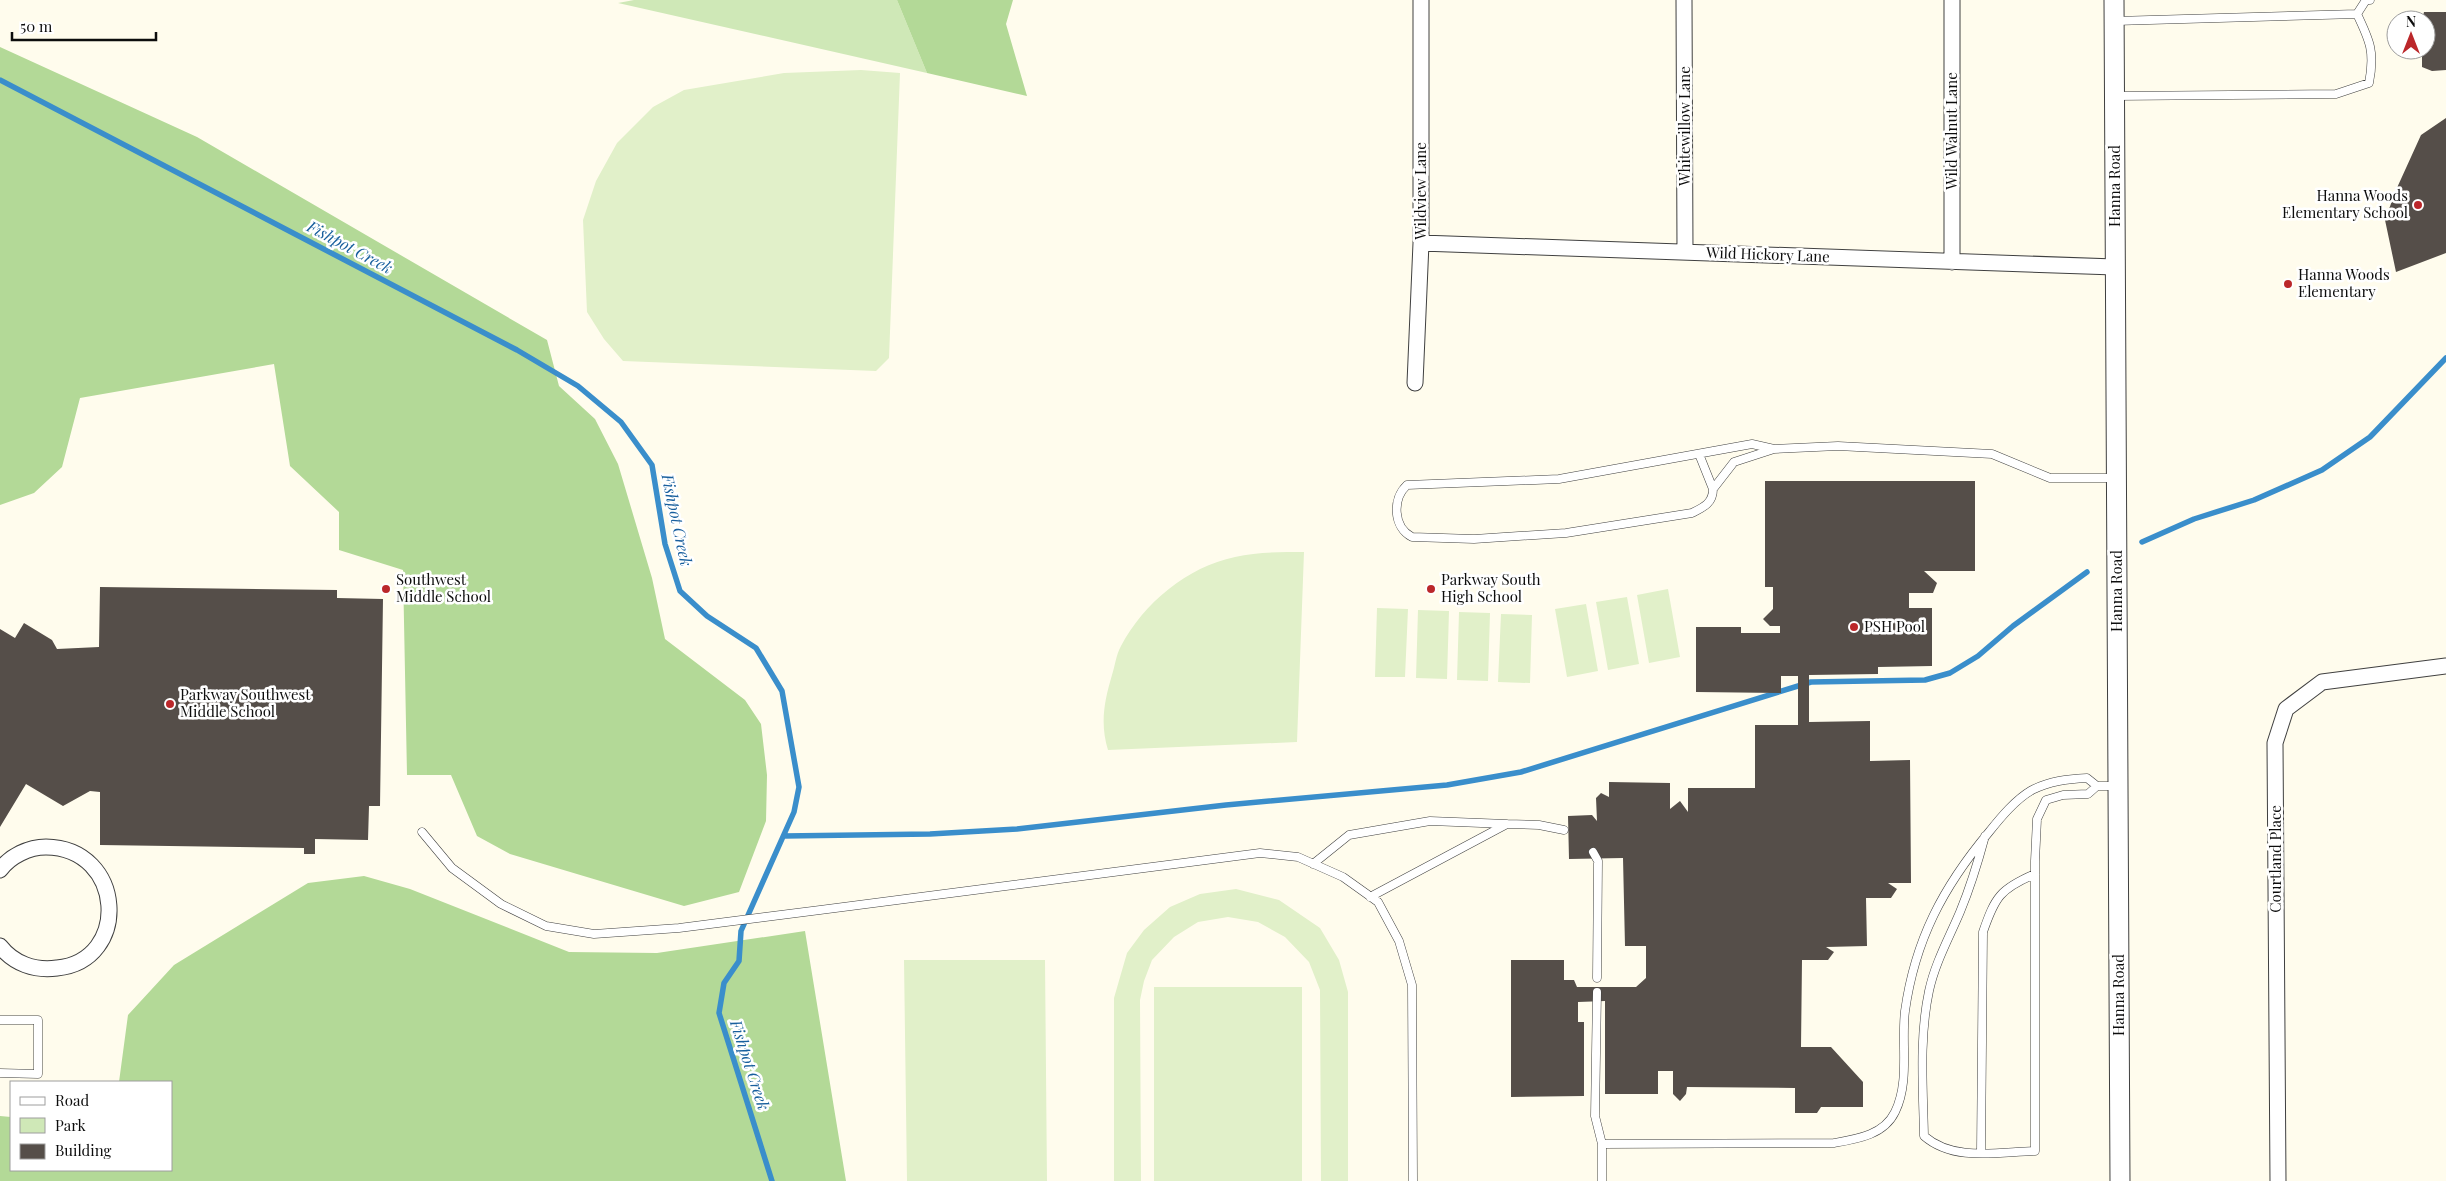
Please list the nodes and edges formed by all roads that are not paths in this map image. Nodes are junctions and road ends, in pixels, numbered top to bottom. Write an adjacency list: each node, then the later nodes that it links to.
1 (1421, 0): 9 (street, Wildview Lane)
2 (1684, 0): 10 (street, Whitewillow Lane)
3 (1952, 0): 11 (street, Wild Walnut Lane)
4 (2114, 0): 7 (street, Hanna Road)
5 (2370, 0): 6 (lane)
6 (2357, 14): 7 (lane); 8 (lane)
7 (2114, 21): 8 (street, Hanna Road)
8 (2115, 96): 12 (street, Hanna Road)
9 (1421, 243): 10 (street, Wild Hickory Lane); 13 (street, Wildview Lane)
10 (1685, 252): 11 (street, Wild Hickory Lane)
11 (1952, 262): 12 (street, Wild Hickory Lane)
12 (2115, 267): 16 (street, Hanna Road)
13 (1416, 383)
14 (1774, 449): 15 (lane); 16 (lane); 17 (lane)
15 (1699, 454): 17 (lane); 17 (lane)
16 (2116, 478): 20 (street, Hanna Road)
17 (1713, 489)
18 (2446, 666): 40 (street, Courtland Place)
19 (2097, 786): 20 (lane); 24 (lane); 28 (lane)
20 (2118, 786): 39 (street, Hanna Road)
21 (1507, 824): 22 (lane); 26 (lane); 29 (lane)
22 (1564, 830)
23 (422, 832): 26 (lane)
24 (1985, 836): 35 (lane); 36 (lane)
25 (1593, 852): 31 (lane)
26 (1313, 864): 29 (lane)
27 (0, 870): 30 (street)
28 (2035, 874): 36 (lane); 36 (lane)
29 (1370, 897): 37 (lane)
30 (2, 952)
31 (1597, 978)
32 (1597, 992): 35 (lane)
33 (0, 1020): 34 (lane)
34 (0, 1073)
35 (1602, 1144): 38 (lane)
36 (1981, 1153)
37 (1413, 1181)
38 (1602, 1181)
39 (2120, 1181)
40 (2278, 1181)

